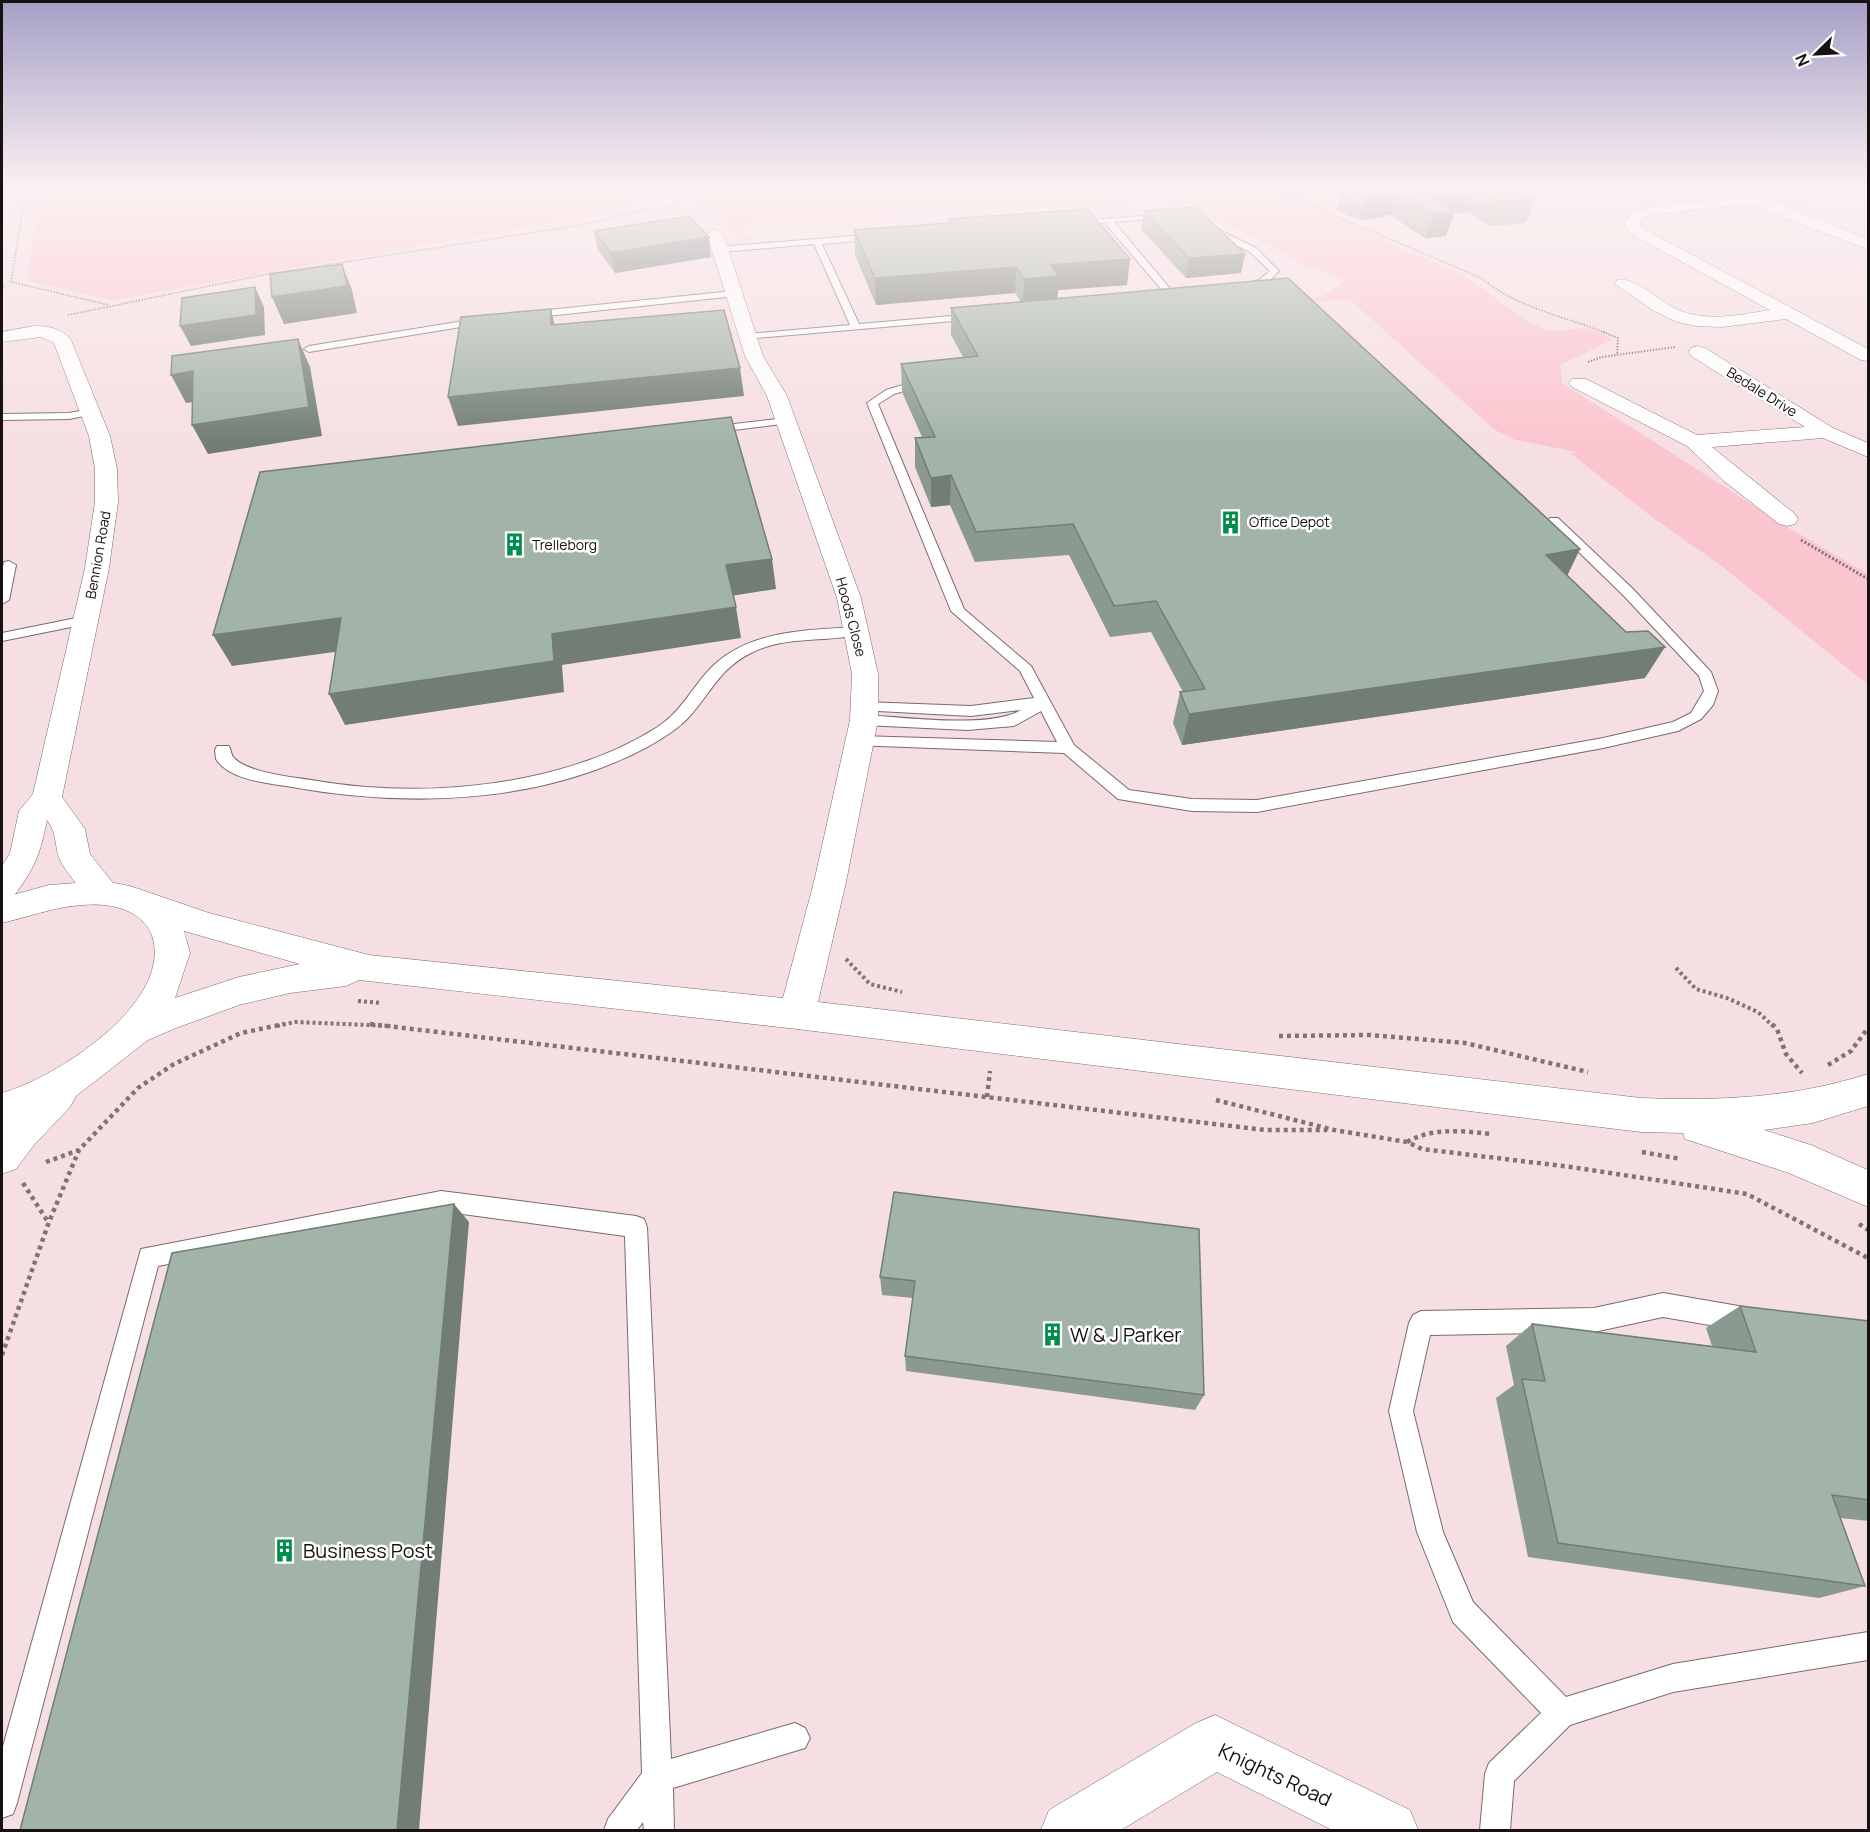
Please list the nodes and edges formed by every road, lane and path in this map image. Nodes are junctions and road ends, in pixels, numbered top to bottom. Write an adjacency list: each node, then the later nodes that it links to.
1 (12, 274): 13 (path)
2 (266, 274): 13 (path)
3 (727, 274): 11 (street, Hoods Close)
4 (833, 274): 19 (lane)
5 (1154, 274): 12 (lane)
6 (1273, 274): 10 (lane)
7 (1471, 274): 26 (path)
8 (1717, 274): 14 (street)
9 (1623, 284): 14 (street)
10 (1232, 288)
11 (733, 294): 16 (lane); 21 (street, Hoods Close)
12 (1171, 294)
13 (110, 305): 15 (path)
14 (1789, 313): 27 (street)
15 (65, 316)
16 (520, 316)
17 (983, 316): 19 (lane)
18 (497, 319): 22 (lane)
19 (856, 328): 21 (lane)
20 (2, 337): 30 (street, Bennion Road)
21 (748, 337): 32 (street, Hoods Close)
22 (309, 349)
23 (1718, 349): 24 (street)
24 (1698, 352): 25 (street); 34 (street, Bedale Drive)
25 (1677, 354)
26 (1617, 355)
27 (1869, 356)
28 (932, 379): 44 (lane)
29 (1579, 383): 35 (street)
30 (91, 412): 31 (lane); 41 (street, Bennion Road)
31 (2, 417)
32 (785, 421): 33 (lane); 42 (street, Hoods Close)
33 (694, 432)
34 (1826, 432): 35 (street, Bedale Drive); 36 (street, Bedale Drive)
35 (1694, 441): 37 (street)
36 (1869, 451)
37 (1787, 519)
38 (1554, 521): 46 (lane)
39 (9, 565): 40 (lane)
40 (2, 600)
41 (86, 620): 43 (lane); 48 (street, Bennion Road)
42 (857, 632): 45 (street, Hoods Close); 47 (lane)
43 (2, 636)
44 (1044, 702): 45 (lane); 46 (lane)
45 (862, 723): 46 (lane); 58 (street, Hoods Close)
46 (1068, 748)
47 (223, 750)
48 (47, 798): 49 (street, Bennion Road); 50 (street)
49 (2, 888)
50 (104, 892): 51 (street); 52 (street)
51 (141, 902): 55 (street); 59 (street)
52 (2, 911)
53 (844, 957): 56 (path)
54 (1676, 968): 65 (path)
55 (363, 985): 57 (path); 58 (street); 59 (street)
56 (904, 992)
57 (391, 1004)
58 (797, 1014): 72 (street)
59 (136, 1029): 66 (street)
60 (1277, 1036): 63 (path)
61 (978, 1071): 62 (path)
62 (990, 1072): 64 (path); 68 (path)
63 (1590, 1072)
64 (1001, 1074)
65 (1807, 1078)
66 (73, 1079): 70 (street); 79 (street)
67 (1869, 1090): 72 (street)
68 (987, 1097): 71 (path); 75 (path)
69 (1206, 1099): 71 (path)
70 (2, 1110)
71 (1334, 1130): 74 (path)
72 (1640, 1133): 77 (path); 80 (street)
73 (1498, 1135): 74 (path)
74 (1407, 1142): 83 (path)
75 (79, 1150): 78 (path); 81 (path)
76 (52, 1153): 78 (path)
77 (1684, 1159)
78 (46, 1162): 79 (path)
79 (18, 1165): 81 (path)
80 (1860, 1204): 82 (path)
81 (49, 1222): 85 (path)
82 (1869, 1230)
83 (1869, 1258)
84 (1768, 1323): 87 (lane)
85 (2, 1355)
86 (1869, 1646): 87 (lane)
87 (1561, 1713): 95 (lane)
88 (795, 1738): 89 (lane)
89 (657, 1778): 90 (lane); 91 (lane); 92 (lane)
90 (2, 1803)
91 (619, 1830)
92 (659, 1830)
93 (1070, 1830): 94 (street, Knights Road)
94 (1390, 1830)
95 (1495, 1830)

